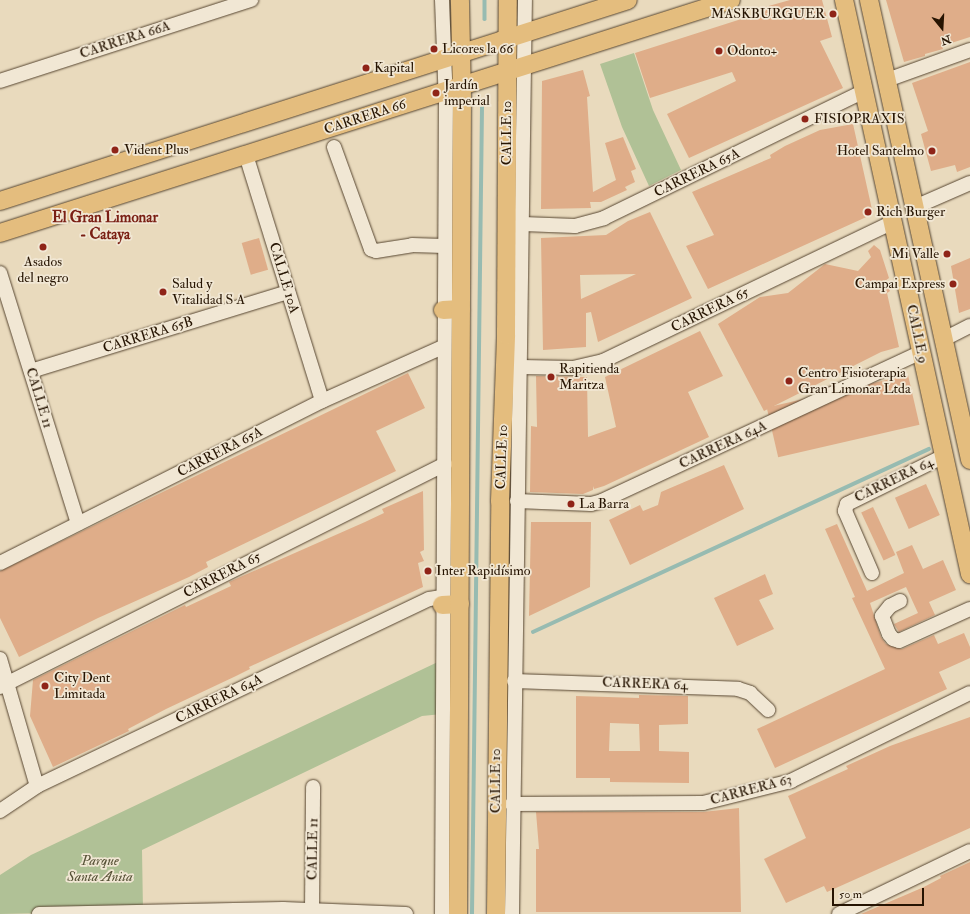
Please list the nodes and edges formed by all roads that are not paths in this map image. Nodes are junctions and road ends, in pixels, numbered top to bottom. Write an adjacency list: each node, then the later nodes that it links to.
1 (251, 0): 17 (street, CARRERA 66A)
2 (442, 0): 13 (street)
3 (460, 0): 13 (main road)
4 (508, 0): 11 (main road, CALLE 10)
5 (525, 0): 10 (street, CALLE 10)
6 (628, 0): 10 (main road)
7 (731, 0): 14 (main road, CARRERA 66)
8 (844, 0): 19 (main road, CALLE 9)
9 (869, 0): 16 (main road, CALLE 9)
10 (524, 34): 11 (main road); 14 (street, CALLE 10)
11 (506, 39): 13 (main road); 15 (main road, CALLE 10)
12 (970, 50): 16 (street)
13 (452, 57): 18 (main road); 23 (main road)
14 (524, 66): 15 (main road, CARRERA 66); 26 (street, CALLE 10)
15 (507, 72): 18 (main road, CARRERA 66); 33 (main road, CALLE 10)
16 (887, 80): 24 (main road, CALLE 9)
17 (0, 81)
18 (453, 89): 21 (main road, CARRERA 66); 28 (street); 31 (main road)
19 (864, 91): 25 (main road, CALLE 9); 26 (street, CARRERA 65A)
20 (334, 147): 28 (street)
21 (246, 155): 27 (main road, CARRERA 66); 30 (street, CALLE 10A)
22 (970, 183): 24 (street)
23 (0, 201)
24 (915, 207): 34 (main road, CALLE 9)
25 (892, 222): 36 (main road, CALLE 9); 37 (street, CARRERA 65)
26 (523, 224): 33 (street, CALLE 10)
27 (0, 234)
28 (444, 246): 31 (street)
29 (0, 273): 38 (street, CALLE 11)
30 (288, 292): 38 (street, CARRERA 65B); 39 (street, CALLE 10A)
31 (452, 310): 35 (street); 52 (main road)
32 (970, 326): 34 (street)
33 (513, 336): 37 (street, CALLE 10); 54 (main road, CALLE 10)
34 (944, 339): 40 (main road, CALLE 9)
35 (443, 347): 39 (street, CARRERA 65A); 42 (street)
36 (921, 352): 41 (main road, CALLE 9); 43 (street, CARRERA 64A)
37 (521, 367): 43 (street, CALLE 10)
38 (31, 371): 45 (street, CALLE 11)
39 (322, 401): 45 (street, CARRERA 65A)
40 (969, 453)
41 (944, 456): 46 (main road, CALLE 9); 49 (street, CARRERA 64)
42 (444, 464): 50 (street); 57 (street, CARRERA 65)
43 (517, 501): 54 (street, CALLE 10)
44 (970, 509): 46 (main road)
45 (78, 523): 47 (street, CARRERA 65A)
46 (961, 535): 48 (main road, CALLE 9)
47 (0, 563)
48 (970, 570)
49 (872, 572)
50 (442, 601): 52 (main road); 60 (street, CARRERA 64A); 70 (street)
51 (900, 601): 53 (street)
52 (460, 604): 71 (main road)
53 (970, 609)
54 (507, 653): 56 (street, CALLE 10); 65 (main road, CALLE 10)
55 (0, 659): 57 (street)
56 (514, 681): 59 (street, CARRERA 64); 62 (street, CALLE 10)
57 (4, 685): 60 (street)
58 (970, 693): 62 (street, CARRERA 63)
59 (768, 710)
60 (37, 786): 63 (street, CARRERA 64A)
61 (313, 787): 66 (street, CALLE 11)
62 (512, 804): 65 (street, CALLE 10)
63 (0, 811)
64 (970, 851): 74 (street)
65 (504, 861): 72 (main road, CALLE 10); 73 (street, CALLE 10)
66 (312, 911): 67 (street); 69 (street)
67 (283, 912): 68 (street)
68 (39, 913)
69 (406, 914)
70 (442, 914)
71 (458, 914)
72 (496, 914)
73 (512, 914)
74 (839, 914)

